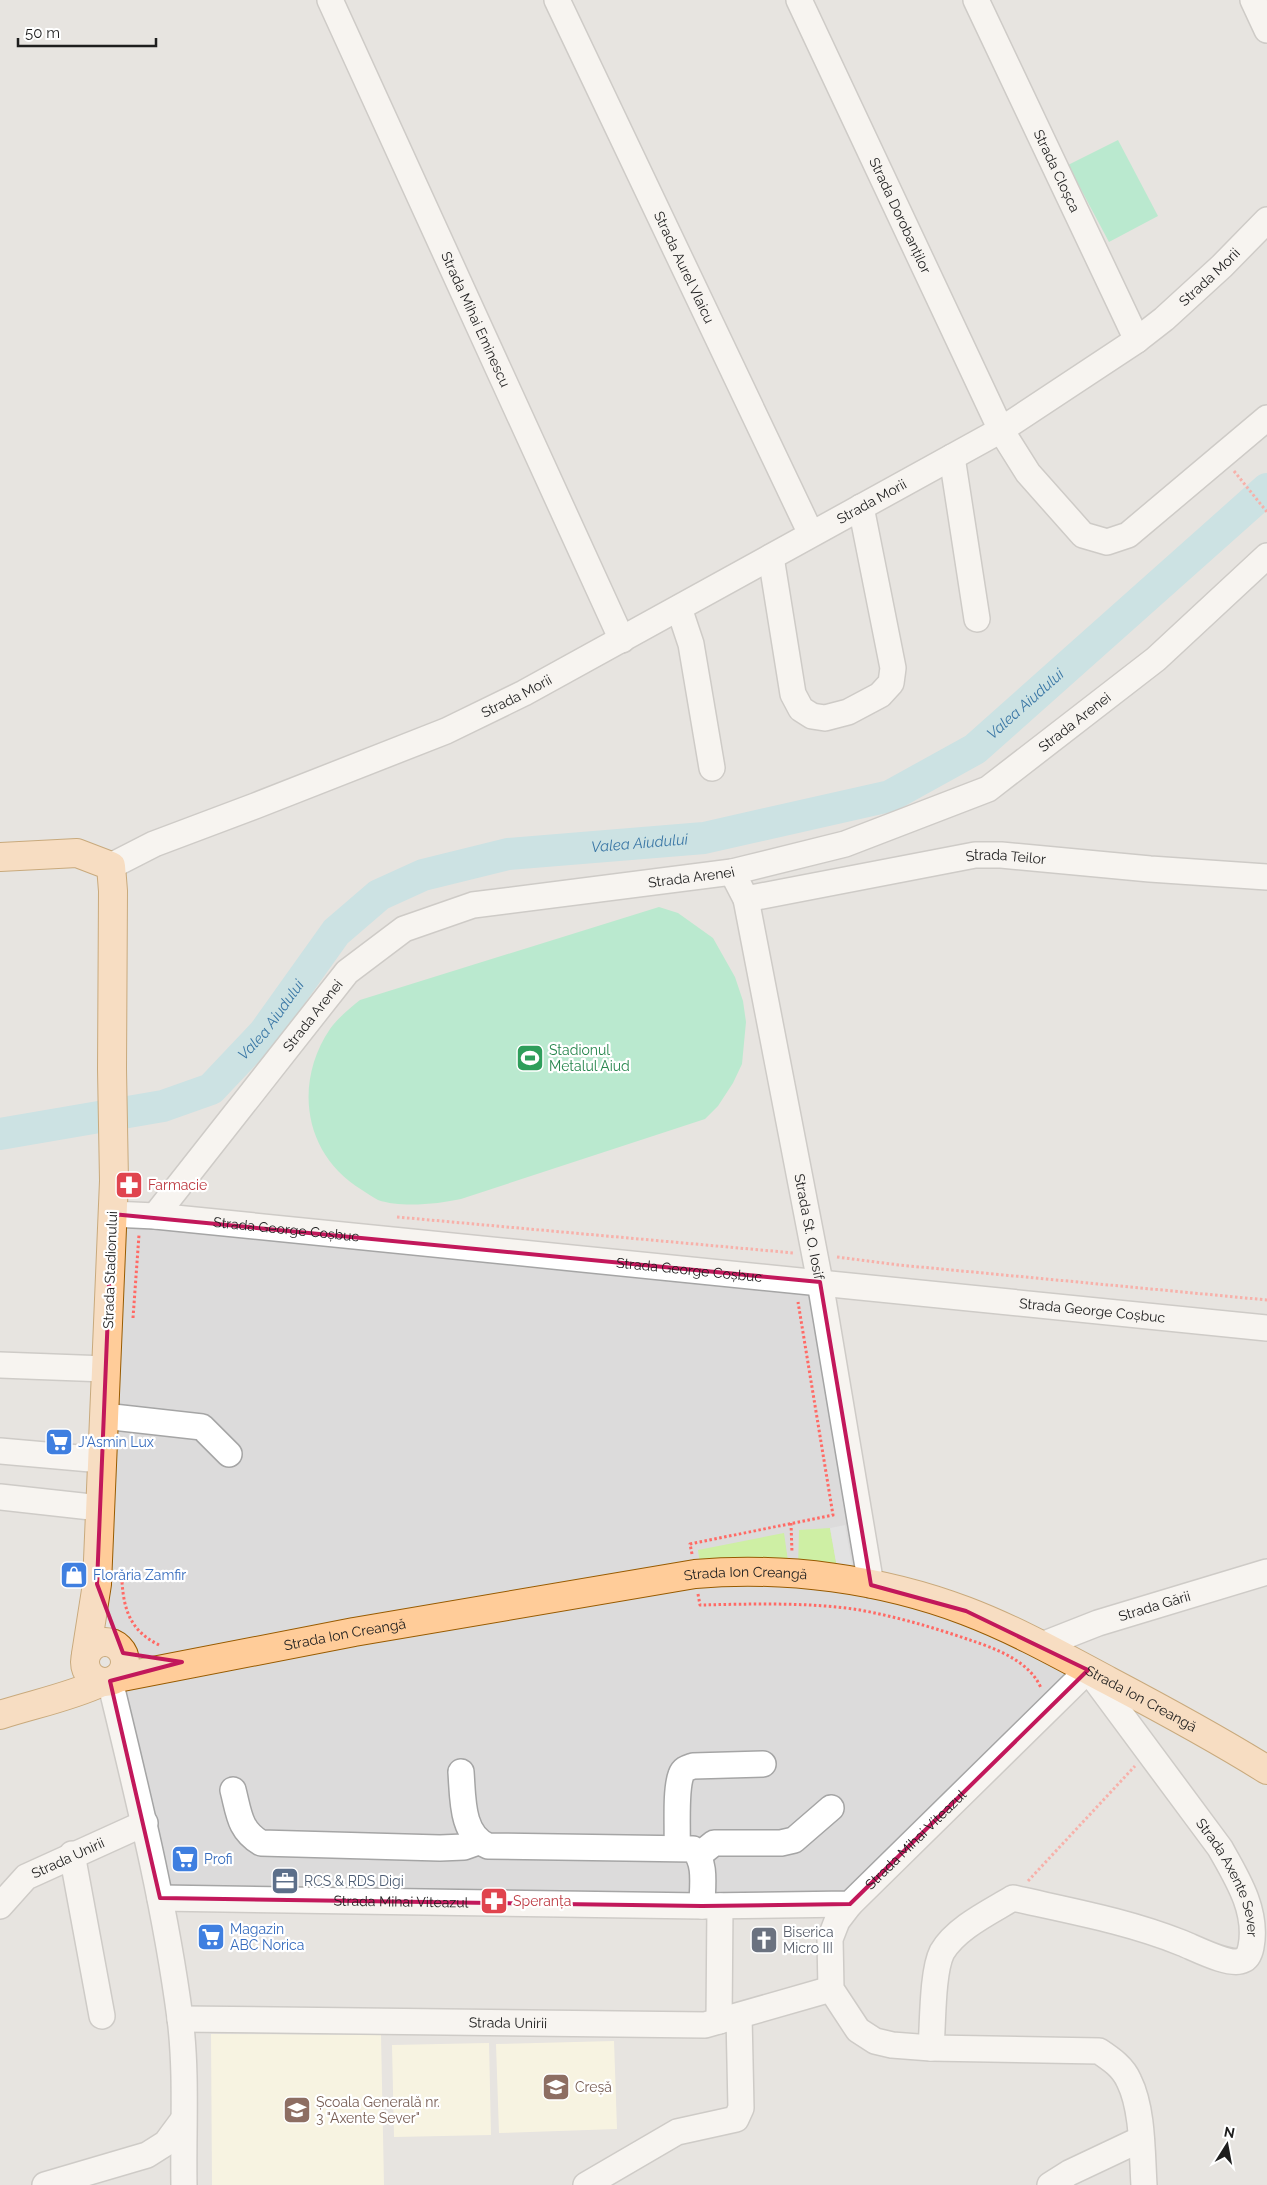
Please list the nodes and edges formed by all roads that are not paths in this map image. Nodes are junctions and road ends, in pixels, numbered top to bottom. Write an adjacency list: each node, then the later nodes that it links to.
1 (330, 0): 18 (street, Strada Mihai Eminescu)
2 (557, 0): 13 (street, Strada Aurel Vlaicu)
3 (799, 0): 10 (street, Strada Dorobanților)
4 (976, 0): 8 (street, Strada Cloșca)
5 (1253, 0): 6 (street)
6 (1267, 30)
7 (1267, 220): 8 (street, Strada Morii)
8 (1137, 340): 10 (street, Strada Morii)
9 (1267, 418): 10 (street)
10 (1001, 430): 11 (street, Strada Morii)
11 (952, 457): 12 (street, Strada Morii); 17 (street)
12 (861, 507): 13 (street, Strada Morii); 15 (street)
13 (811, 534): 15 (street, Strada Morii)
14 (1267, 556): 22 (street, Strada Arenei)
15 (771, 557): 16 (street, Strada Morii)
16 (679, 608): 18 (street, Strada Morii); 19 (street)
17 (977, 619)
18 (622, 640): 21 (street, Strada Morii)
19 (712, 768)
20 (0, 857): 21 (main road)
21 (111, 866): 25 (main road, Strada Stadionului)
22 (732, 872): 24 (street, Strada St. O. Iosif); 26 (street, Strada Arenei)
23 (1267, 877): 24 (street, Strada Teilor)
24 (746, 899): 27 (street, Strada St. O. Iosif)
25 (112, 1214): 26 (street, Strada George Coșbuc); 30 (main road, Strada Stadionului)
26 (151, 1226): 27 (street, Strada George Coșbuc)
27 (820, 1282): 28 (street, Strada George Coșbuc); 39 (street, Strada St. O. Iosif)
28 (1267, 1328)
29 (0, 1365): 30 (street)
30 (106, 1369): 31 (main road, Strada Stadionului)
31 (104, 1416): 33 (street); 34 (main road, Strada Stadionului)
32 (0, 1451): 34 (street)
33 (230, 1454)
34 (102, 1460): 36 (main road, Strada Stadionului)
35 (0, 1497): 36 (street)
36 (100, 1508): 38 (main road, Strada Stadionului)
37 (1267, 1572): 40 (street, Strada Gării)
38 (109, 1582): 41 (main road, Strada Stadionului); 42 (main road, Strada Stadionului)
39 (871, 1585): 40 (main road, Strada Ion Creangă); 42 (main road, Strada Ion Creangă)
40 (1042, 1645): 43 (main road, Strada Ion Creangă)
41 (86, 1657): 42 (main road); 42 (main road, Strada Ion Creangă); 44 (main road, Strada Ion Creangă)
42 (115, 1669): 44 (main road, Strada Ion Creangă); 51 (street)
43 (1088, 1670): 47 (main road, Strada Ion Creangă); 56 (street, Strada Mihai Viteazul); 63 (street, Strada Axente Sever)
44 (46, 1700): 45 (main road, Strada Ion Creangă)
45 (0, 1715)
46 (763, 1764): 53 (street)
47 (1267, 1770)
48 (460, 1772): 52 (street)
49 (233, 1790): 52 (street)
50 (831, 1808): 53 (street)
51 (145, 1823): 54 (street, Strada Unirii); 55 (street)
52 (478, 1842): 53 (street)
53 (688, 1851): 58 (street)
54 (72, 1854): 57 (street, Strada Unirii); 60 (street)
55 (160, 1898): 58 (street, Strada Mihai Viteazul); 62 (street)
56 (850, 1904): 58 (street, Strada Mihai Viteazul); 59 (street)
57 (0, 1906)
58 (711, 1906): 61 (street)
59 (831, 1989): 61 (street, Strada Unirii); 63 (street)
60 (102, 2016)
61 (729, 2018): 62 (street, Strada Unirii); 68 (street)
62 (180, 2019): 64 (street)
63 (931, 2048): 65 (street)
64 (183, 2120): 66 (street); 67 (street)
65 (1141, 2139): 69 (street); 70 (street)
66 (45, 2185)
67 (184, 2185)
68 (586, 2185)
69 (1050, 2185)
70 (1144, 2185)

